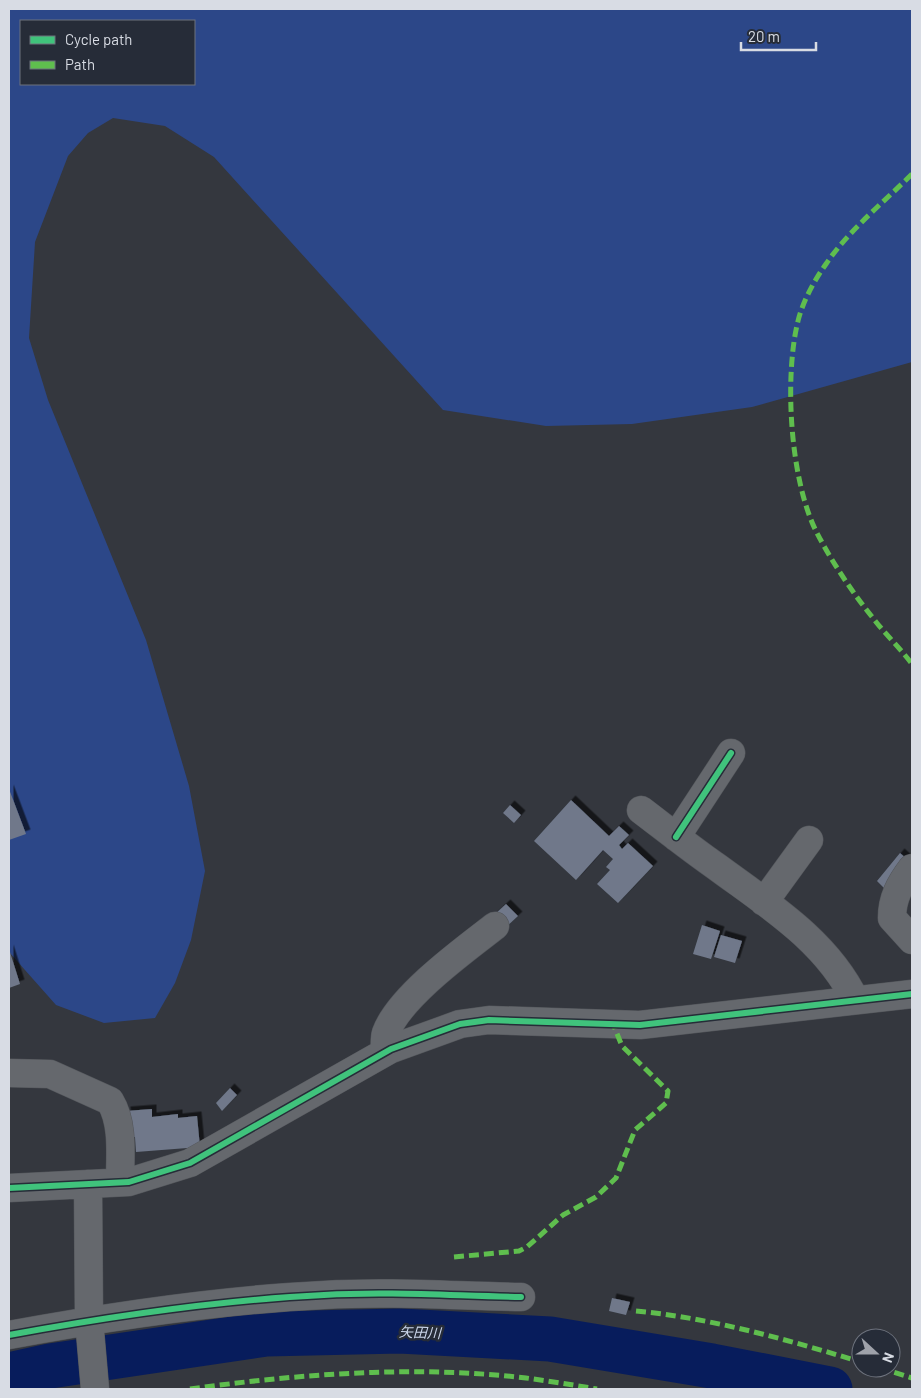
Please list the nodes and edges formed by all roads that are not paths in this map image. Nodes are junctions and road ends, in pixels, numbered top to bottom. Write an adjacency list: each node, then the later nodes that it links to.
1 (731, 753): 3 (street)
2 (641, 810): 3 (street)
3 (676, 837): 6 (street)
4 (809, 840): 6 (street)
5 (912, 868): 8 (street)
6 (764, 902): 10 (street)
7 (495, 926): 11 (street)
8 (912, 940)
9 (912, 994): 10 (street)
10 (855, 1000): 11 (street)
11 (385, 1052): 13 (street)
12 (9, 1073): 13 (street)
13 (120, 1182): 14 (street)
14 (88, 1184): 15 (street); 17 (street)
15 (9, 1188)
16 (521, 1297): 17 (street)
17 (89, 1320): 18 (street); 19 (street)
18 (9, 1335)
19 (95, 1389)

